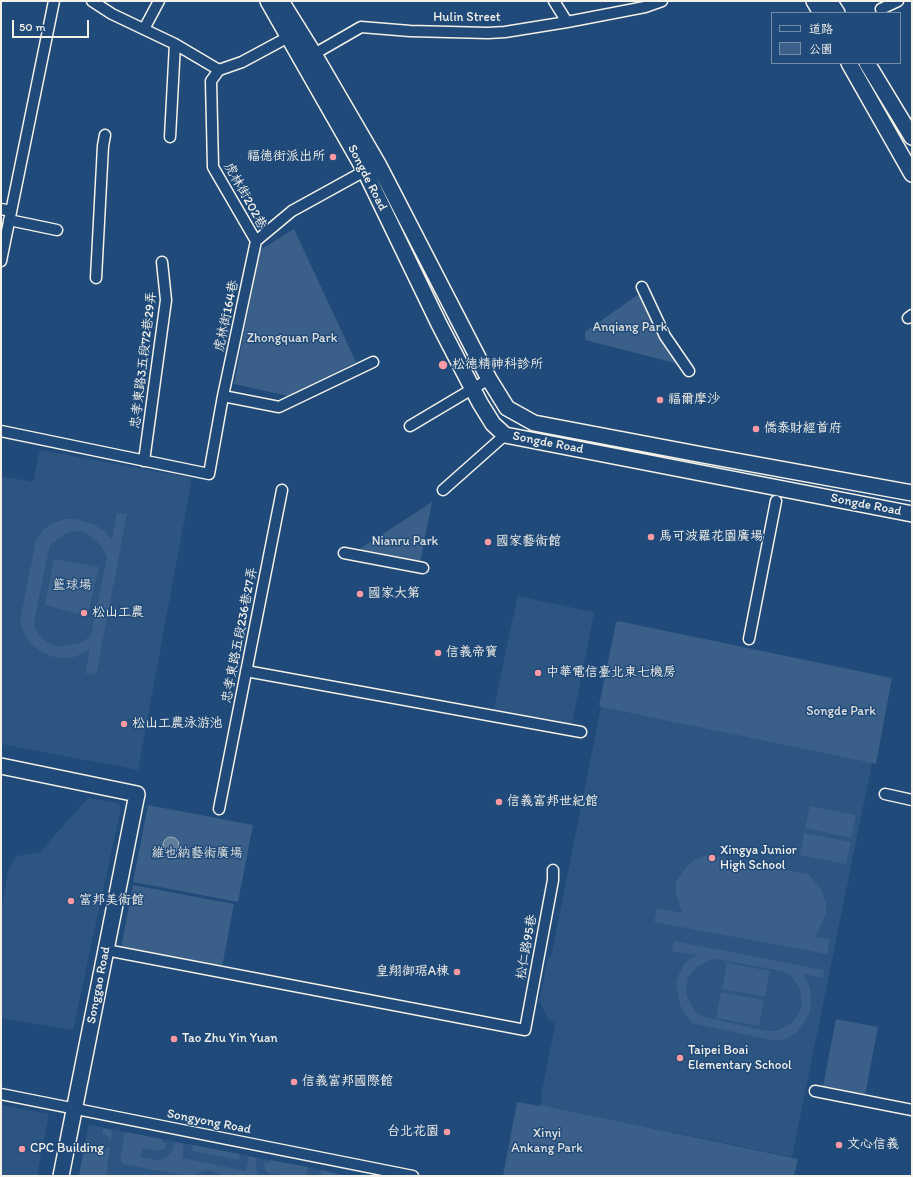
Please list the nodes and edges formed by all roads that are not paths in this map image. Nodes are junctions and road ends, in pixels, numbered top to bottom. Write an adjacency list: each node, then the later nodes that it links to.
1 (54, 1): 30 (street)
2 (92, 1): 15 (street)
3 (158, 1): 15 (street)
4 (268, 1): 16 (main road, Songde Road)
5 (281, 1): 16 (main road, Songde Road)
6 (554, 1): 14 (street)
7 (662, 1): 14 (street, Hulin Street)
8 (814, 1): 12 (main road)
9 (829, 1): 13 (main road)
10 (898, 1): 11 (street)
11 (881, 9)
12 (820, 12)
13 (836, 12)
14 (567, 22): 18 (street, Hulin Street)
15 (144, 29): 17 (street)
16 (293, 34): 18 (main road, Songde Road); 21 (street)
17 (175, 44): 21 (street); 24 (street)
18 (308, 58): 26 (main road, Songde Road); 27 (main road, Songde Road)
19 (850, 64): 25 (main road)
20 (868, 64): 23 (main road)
21 (220, 70): 32 (street, 虎林街202巷)
22 (105, 135): 35 (street)
23 (912, 137): 25 (street)
24 (170, 138)
25 (896, 145): 28 (main road)
26 (378, 164): 27 (street, 虎林街202巷); 39 (main road, Songde Road)
27 (365, 171): 32 (street, 虎林街202巷); 40 (main road, Songde Road)
28 (912, 174)
29 (1, 209): 30 (street)
30 (10, 216): 31 (street); 33 (street)
31 (57, 230)
32 (256, 241): 41 (street, 虎林街164巷)
33 (1, 261)
34 (162, 262): 45 (street, 忠孝東路3五段72巷29弄)
35 (96, 278)
36 (642, 287): 38 (street)
37 (373, 362): 41 (street)
38 (689, 371)
39 (489, 379): 40 (street); 48 (main road, Songde Road)
40 (474, 389): 42 (street); 44 (main road, Songde Road)
41 (223, 396): 45 (street, 虎林街164巷)
42 (410, 426)
43 (1, 431): 45 (street)
44 (505, 435): 47 (street); 50 (main road, Songde Road)
45 (144, 460)
46 (282, 490): 54 (street, 忠孝東路五段236巷27弄)
47 (443, 490)
48 (912, 493)
49 (776, 501): 53 (street)
50 (912, 514)
51 (344, 553): 52 (street)
52 (422, 568)
53 (749, 639)
54 (246, 671): 55 (street); 59 (street, 忠孝東路五段236巷27弄)
55 (581, 732)
56 (1, 766): 61 (main road, Songgao Road)
57 (885, 794): 58 (street)
58 (912, 800)
59 (219, 810)
60 (553, 870): 61 (street, 松仁路95巷)
61 (106, 950): 64 (main road, Songgao Road)
62 (815, 1091): 65 (street)
63 (1, 1094): 64 (street, Songyong Road)
64 (75, 1109): 66 (main road, Songgao Road); 67 (street, Songyong Road)
65 (912, 1110)
66 (62, 1176)
67 (413, 1176)

